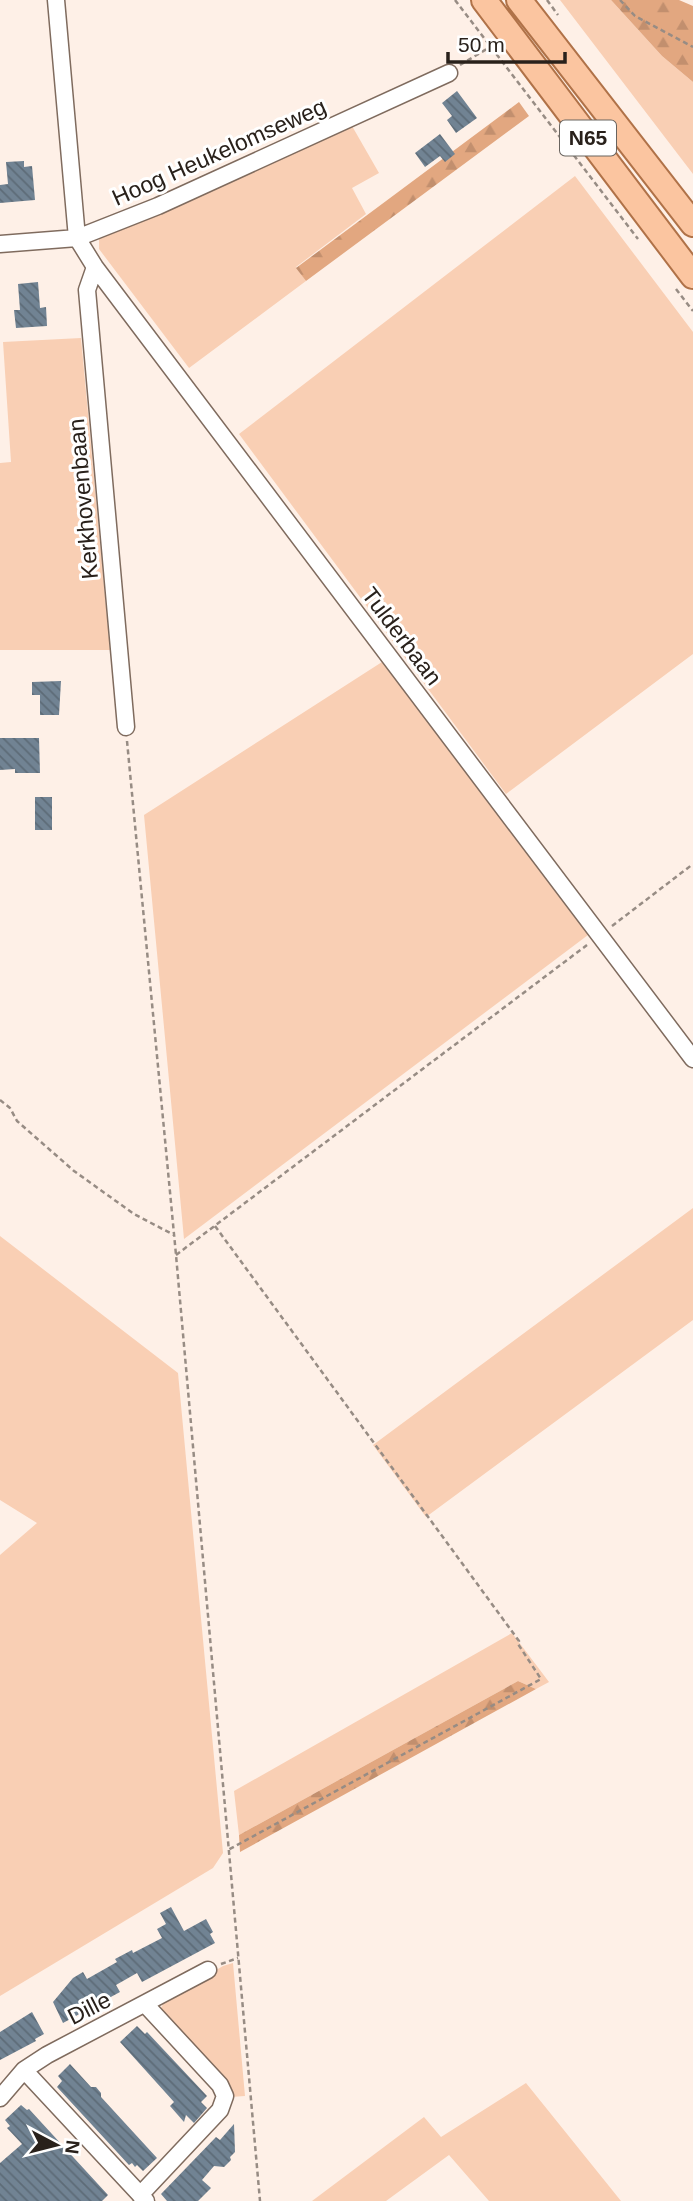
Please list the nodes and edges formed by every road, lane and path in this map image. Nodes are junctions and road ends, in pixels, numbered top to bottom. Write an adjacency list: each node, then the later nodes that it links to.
1 (56, 0): 10 (street)
2 (455, 0): 6 (path)
3 (484, 0): 14 (main road, N65)
4 (519, 0): 9 (main road, N65)
5 (620, 0): 7 (path)
6 (490, 47): 8 (path); 12 (path)
7 (693, 47)
8 (449, 73): 10 (street, Hoog Heukelomseweg)
9 (693, 224)
10 (77, 238): 11 (street, Hoog Heukelomseweg); 13 (street, Tulderbaan)
11 (0, 244)
12 (642, 245)
13 (95, 267): 16 (street, Kerkhovenbaan); 18 (street, Tulderbaan)
14 (685, 282): 15 (path)
15 (693, 311)
16 (126, 727): 22 (path)
17 (693, 864): 18 (path)
18 (600, 935): 19 (street, Tulderbaan); 21 (path)
19 (693, 1059)
20 (0, 1100): 22 (path)
21 (215, 1226): 23 (path); 24 (path)
22 (174, 1235): 23 (path)
23 (176, 1255): 24 (path)
24 (228, 1850): 30 (path)
25 (208, 1970): 26 (street, Dille)
26 (145, 2004): 27 (street, Dille); 29 (street)
27 (24, 2070): 28 (street, Dille); 29 (street)
28 (0, 2098)
29 (143, 2198)
30 (260, 2201)

